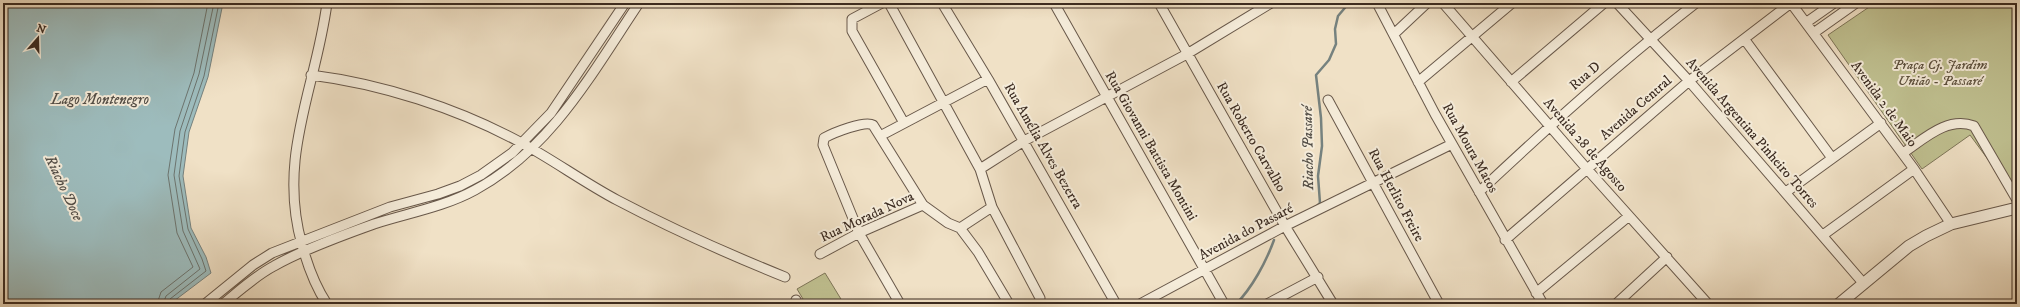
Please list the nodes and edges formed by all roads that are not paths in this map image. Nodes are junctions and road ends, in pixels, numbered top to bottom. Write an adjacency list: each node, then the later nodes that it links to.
1 (327, 3): 28 (street)
2 (625, 3): 41 (street)
3 (638, 3): 43 (street)
4 (882, 3): 36 (street)
5 (889, 3): 35 (street)
6 (942, 3): 29 (street, Rua Amélia Alves Bezerra)
7 (1054, 3): 33 (street, Rua Giovanni Battista Montini)
8 (1159, 3): 27 (street, Rua Roberto Carvalho)
9 (1270, 3): 27 (street)
10 (1377, 3): 23 (street, Rua Moura Matos)
11 (1427, 3): 23 (street)
12 (1443, 3): 24 (street, Avenida 28 de Agosto)
13 (1512, 3): 24 (street)
14 (1604, 3): 32 (street)
15 (1617, 3): 25 (street, Avenida Argentina Pinheiro Torres)
16 (1696, 3): 25 (street, Rua D)
17 (1791, 3): 21 (street, Avenida 2 de Maio); 26 (street, Avenida Central)
18 (1856, 3): 20 (street)
19 (1832, 4): 20 (street); 21 (street)
20 (1837, 16): 22 (street)
21 (1807, 22): 22 (street, Avenida 2 de Maio)
22 (1814, 32): 37 (street, Avenida 2 de Maio)
23 (1394, 34): 31 (street, Rua Moura Matos)
24 (1473, 36): 31 (street); 32 (street, Avenida 28 de Agosto)
25 (1650, 39): 30 (street, Avenida Argentina Pinheiro Torres); 38 (street, Rua D)
26 (1745, 40): 30 (street, Avenida Central); 45 (street)
27 (1187, 54): 33 (street); 58 (street, Rua Roberto Carvalho)
28 (311, 75): 41 (street); 63 (street)
29 (988, 79): 35 (street); 40 (street, Rua Amélia Alves Bezerra)
30 (1689, 81): 47 (street, Avenida Central); 51 (street, Avenida Argentina Pinheiro Torres)
31 (1418, 82): 42 (street, Rua Moura Matos)
32 (1511, 82): 38 (street, Avenida 28 de Agosto)
33 (1106, 96): 40 (street); 67 (street, Rua Giovanni Battista Montini)
34 (1328, 100): 49 (street, Rua Herlito Freire)
35 (944, 102): 36 (street); 46 (street)
36 (904, 123): 39 (street)
37 (1881, 123): 44 (street, Avenida 2 de Maio); 45 (street)
38 (1550, 125): 47 (street, Avenida 28 de Agosto); 50 (street, Rua D)
39 (880, 136): 53 (street); 60 (street)
40 (1024, 141): 46 (street); 78 (street, Rua Amélia Alves Bezerra)
41 (522, 143): 43 (street); 63 (street)
42 (1452, 144): 49 (street, Avenida do Passaré); 50 (street, Rua Moura Matos)
43 (532, 148): 64 (street); 68 (street)
44 (1903, 153): 48 (street, Avenida 2 de Maio); 52 (street)
45 (1832, 158): 51 (street)
46 (980, 168): 54 (street)
47 (1587, 169): 56 (street, Avenida 28 de Agosto); 62 (street, Avenida Central)
48 (1914, 169): 57 (street, Avenida 2 de Maio); 61 (street)
49 (1374, 182): 58 (street, Avenida do Passaré); 83 (street, Rua Herlito Freire)
50 (1479, 192): 62 (street, Rua Moura Matos)
51 (1786, 192): 61 (street, Avenida Argentina Pinheiro Torres)
52 (2017, 200)
53 (923, 205): 59 (street, Rua Morada Nova); 60 (street, Rua Morada Nova)
54 (992, 207): 59 (street); 72 (street)
55 (2017, 208): 57 (street)
56 (1629, 216): 66 (street, Avenida 28 de Agosto); 71 (street)
57 (1951, 224): 70 (street)
58 (1285, 226): 67 (street, Avenida do Passaré); 69 (street, Rua Roberto Carvalho)
59 (960, 228): 77 (street)
60 (859, 233): 65 (street, Rua Morada Nova); 76 (street)
61 (1823, 234): 70 (street, Avenida Argentina Pinheiro Torres)
62 (1506, 240): 71 (street, Rua Moura Matos)
63 (301, 241): 64 (street); 73 (street)
64 (304, 252): 74 (street); 75 (street)
65 (820, 254)
66 (1667, 258): 85 (street); 86 (street, Avenida 28 de Agosto)
67 (1205, 269): 79 (street, Avenida do Passaré); 80 (street, Rua Giovanni Battista Montini)
68 (785, 277)
69 (1318, 277): 81 (street); 82 (street, Rua Roberto Carvalho)
70 (1864, 284): 87 (street)
71 (1536, 293): 84 (street, Rua Moura Matos)
72 (1040, 298)
73 (205, 304)
74 (223, 304)
75 (327, 304)
76 (900, 304)
77 (1009, 304)
78 (1116, 304)
79 (1140, 304)
80 (1224, 304)
81 (1267, 304)
82 (1333, 304)
83 (1439, 304)
84 (1543, 304)
85 (1616, 304)
86 (1708, 304)
87 (1839, 304)

